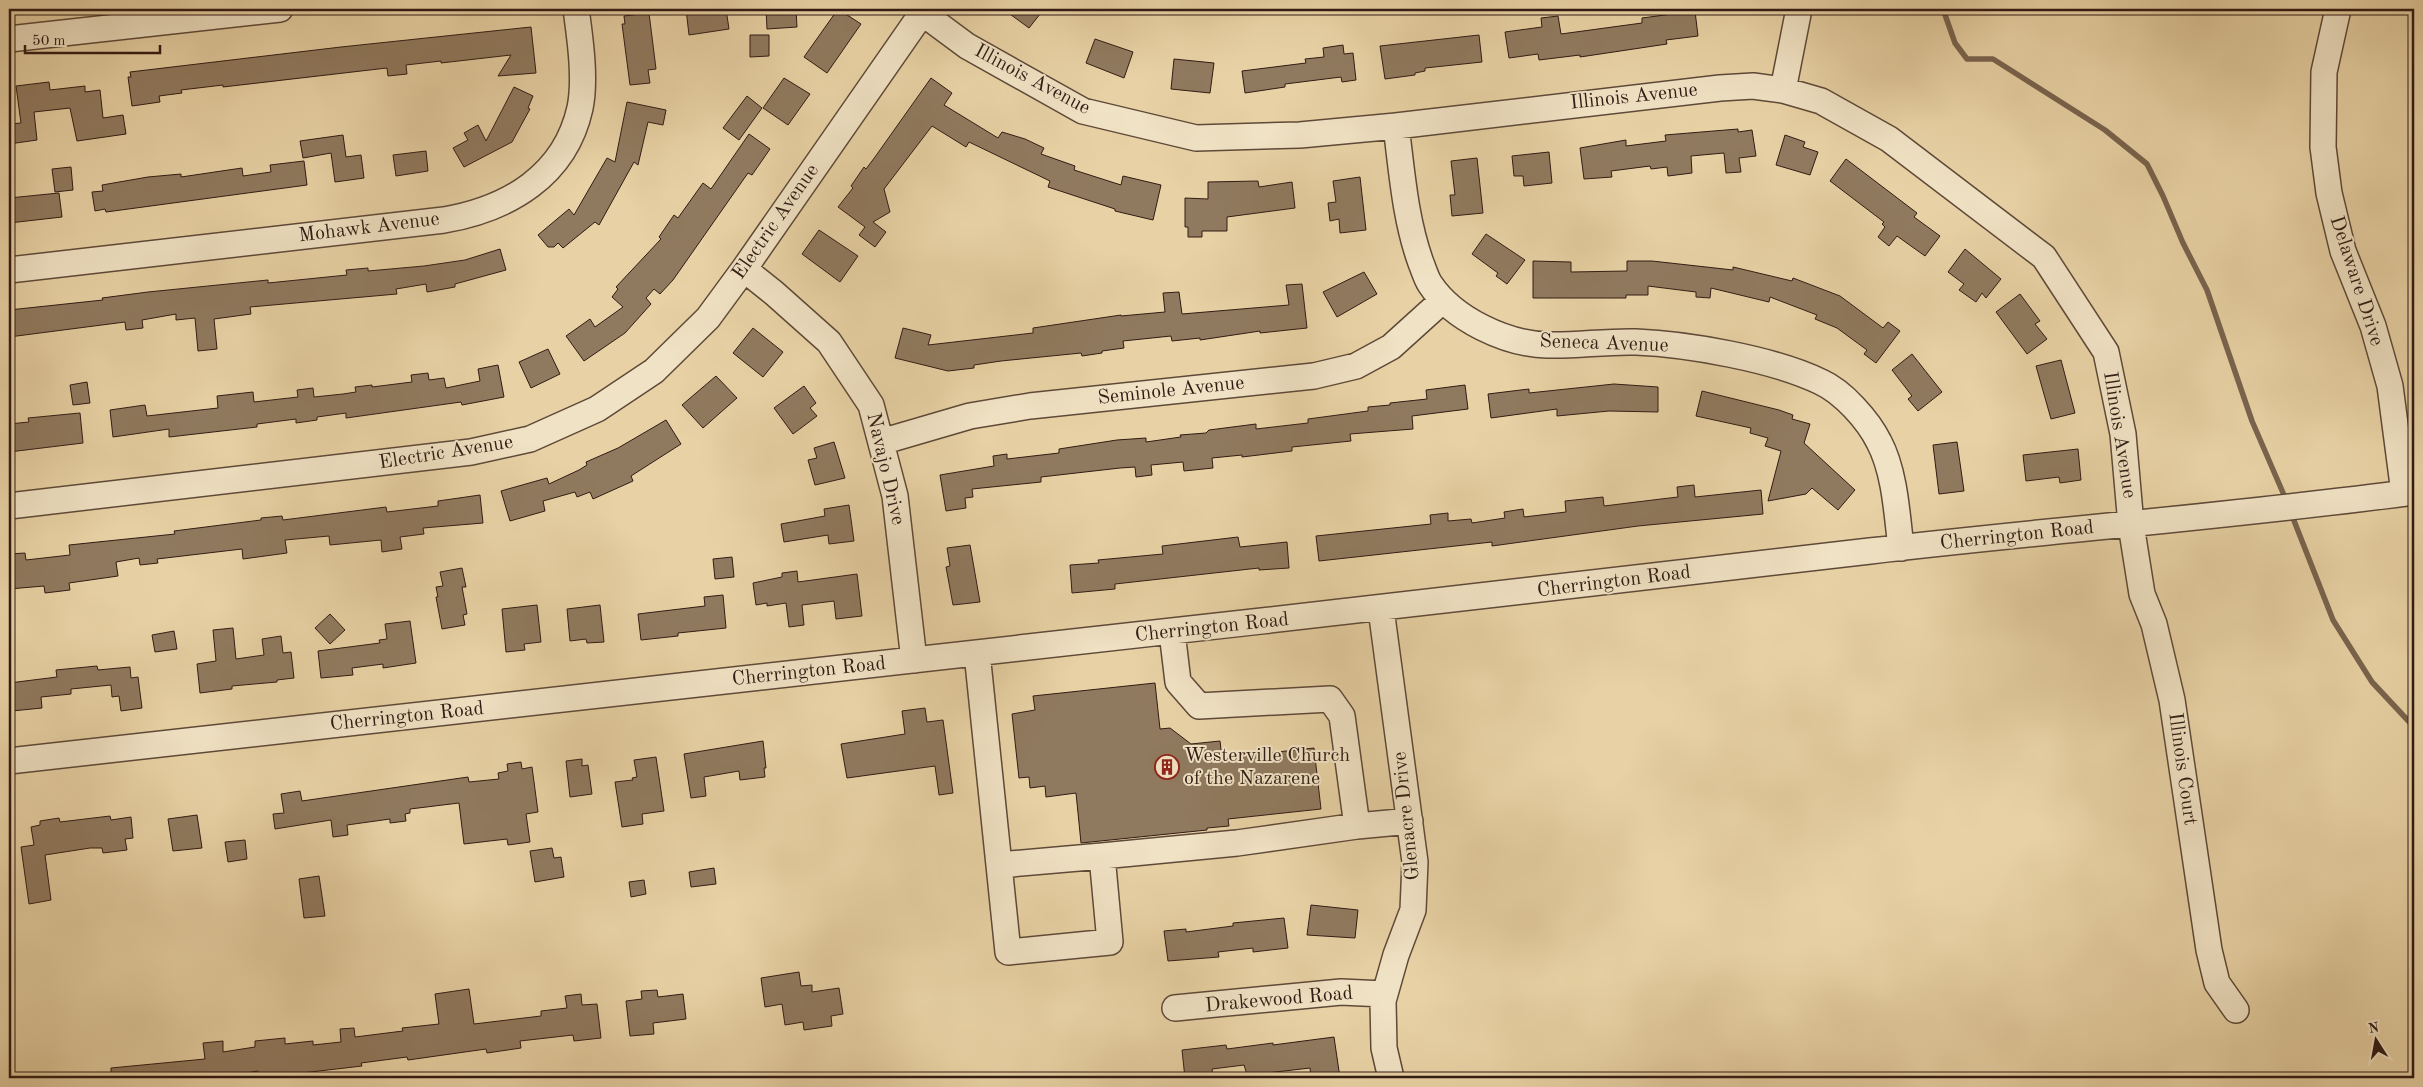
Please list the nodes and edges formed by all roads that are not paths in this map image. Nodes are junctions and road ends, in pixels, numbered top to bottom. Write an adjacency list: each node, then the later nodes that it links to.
1 (280, 9): 6 (street)
2 (576, 9): 9 (street, Mohawk Avenue)
3 (1799, 9): 7 (street)
4 (2338, 9): 13 (street, Delaware Drive)
5 (922, 10): 8 (street, Illinois Avenue); 10 (street, Electric Avenue)
6 (9, 39)
7 (1784, 90): 8 (street, Illinois Avenue); 15 (street, Illinois Avenue)
8 (1396, 126): 11 (street, Seneca Avenue)
9 (9, 270)
10 (744, 270): 12 (street, Navajo Drive); 14 (street, Electric Avenue)
11 (1442, 300): 12 (street, Seminole Avenue); 16 (street, Seneca Avenue)
12 (881, 442): 20 (street, Navajo Drive)
13 (2409, 492): 15 (street, Cherrington Road)
14 (9, 506)
15 (2131, 525): 16 (street, Cherrington Road); 28 (street, Illinois Court)
16 (1901, 548): 17 (street, Cherrington Road)
17 (1381, 609): 18 (street, Cherrington Road); 22 (street, Glenacre Drive)
18 (1172, 632): 19 (street, Cherrington Road); 23 (street)
19 (976, 653): 20 (street, Cherrington Road); 25 (street)
20 (914, 660): 21 (street, Cherrington Road)
21 (9, 761)
22 (1410, 821): 23 (street); 26 (street, Glenacre Drive)
23 (1357, 826): 24 (street)
24 (1102, 856): 25 (street); 25 (street)
25 (999, 866)
26 (1384, 994): 27 (street, Drakewood Road); 29 (street, Glenacre Drive)
27 (1174, 1008)
28 (2236, 1010)
29 (1391, 1078)

